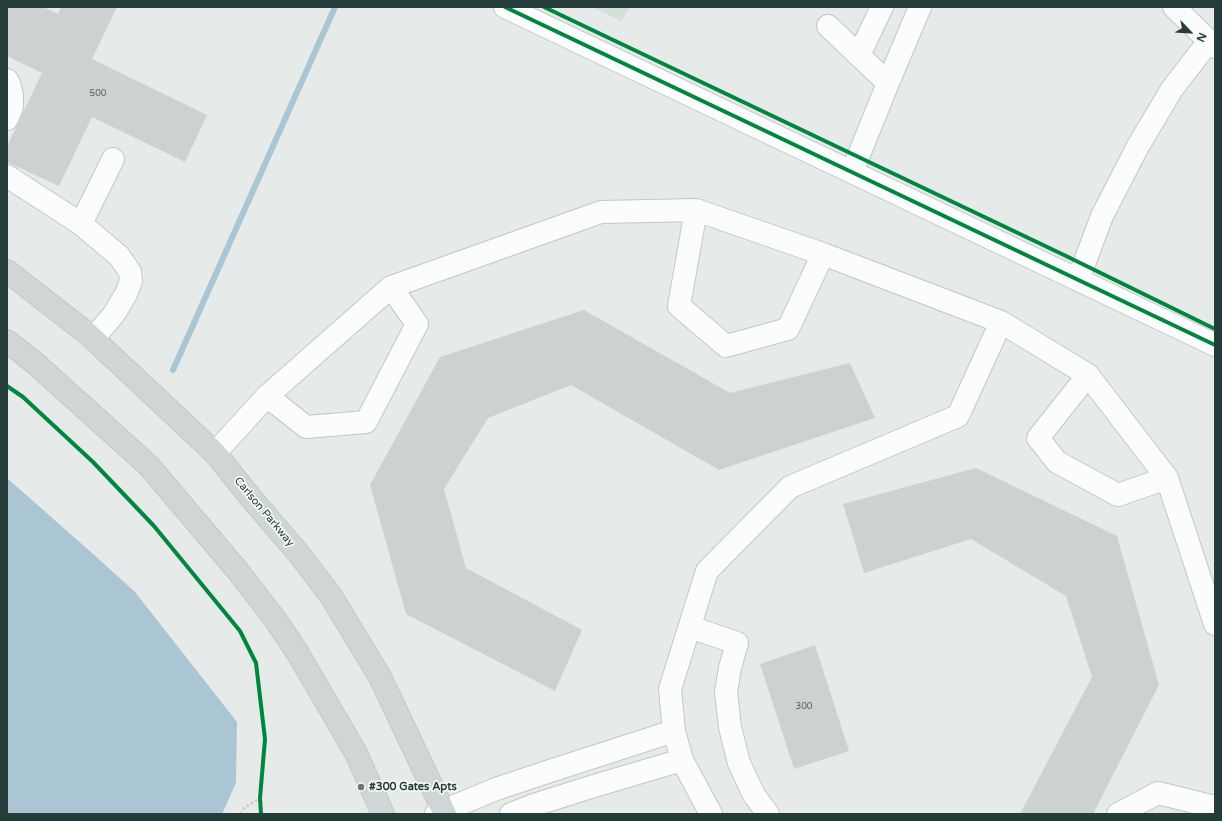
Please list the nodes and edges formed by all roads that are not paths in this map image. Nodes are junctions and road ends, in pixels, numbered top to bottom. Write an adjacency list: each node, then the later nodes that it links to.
1 (505, 7): 12 (street)
2 (882, 7): 7 (street)
3 (920, 7): 9 (street)
4 (1174, 7): 6 (street)
5 (828, 26): 7 (street)
6 (1212, 44): 18 (street)
7 (859, 55): 9 (street)
8 (7, 80): 10 (street)
9 (888, 83): 12 (street)
10 (7, 119)
11 (113, 159): 15 (street)
12 (852, 172): 18 (street)
13 (7, 176): 15 (street)
14 (696, 210): 16 (street); 16 (street); 19 (street)
15 (81, 224): 22 (street)
16 (823, 254): 20 (street)
17 (7, 271): 22 (main road, Carlson Parkway)
18 (1078, 280): 21 (street)
19 (392, 286): 25 (street); 25 (street)
20 (1001, 322): 24 (street); 29 (street)
21 (1212, 336)
22 (93, 340): 26 (main road, Carlson Parkway)
23 (7, 341): 34 (main road)
24 (1088, 375): 27 (street); 27 (street)
25 (267, 396): 26 (street)
26 (214, 453): 33 (main road, Carlson Parkway)
27 (1167, 478): 28 (street)
28 (1215, 624)
29 (690, 627): 30 (street); 37 (street)
30 (674, 731): 31 (street); 33 (street)
31 (682, 760): 35 (street); 36 (street)
32 (1215, 807): 38 (street)
33 (442, 813)
34 (383, 814)
35 (511, 814)
36 (711, 814)
37 (768, 814)
38 (1118, 814)

